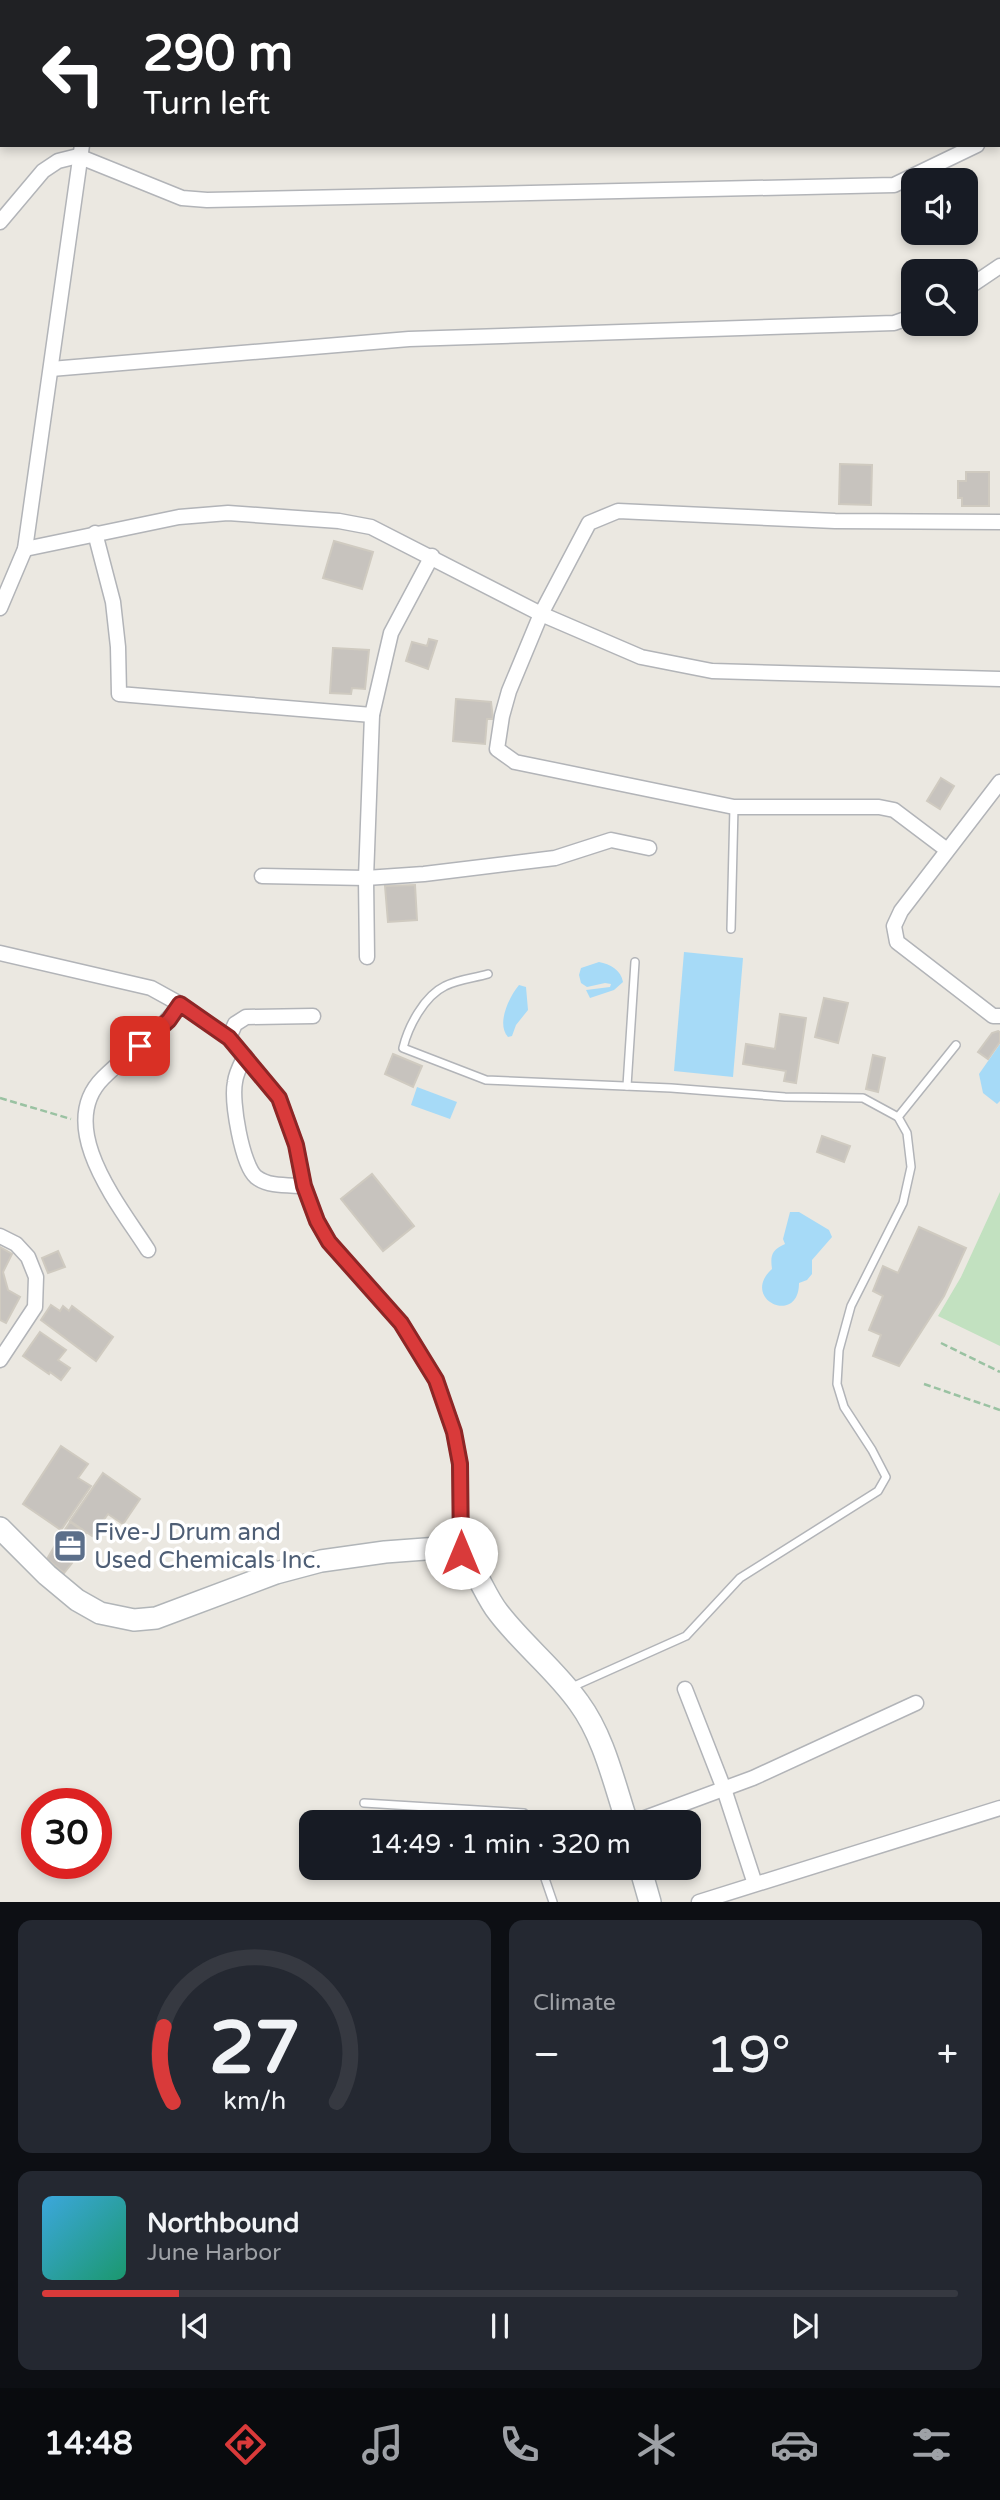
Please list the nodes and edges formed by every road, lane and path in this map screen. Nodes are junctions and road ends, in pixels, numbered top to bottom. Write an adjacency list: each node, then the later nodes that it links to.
1 (972, 147): 2 (street)
2 (80, 151): 3 (street); 7 (street)
3 (0, 222)
4 (1000, 266): 5 (street)
5 (978, 281)
6 (901, 321): 7 (street)
7 (51, 369): 10 (street)
8 (1000, 523): 13 (street)
9 (96, 533): 10 (street); 11 (street); 15 (street)
10 (25, 549): 12 (street)
11 (432, 556): 13 (street); 15 (street)
12 (0, 608)
13 (541, 614): 14 (street); 17 (street)
14 (1000, 679)
15 (372, 715): 21 (street)
16 (1000, 782): 19 (street)
17 (734, 807): 19 (street); 22 (lane)
18 (649, 848): 21 (street)
19 (947, 850): 29 (street)
20 (262, 876): 21 (street)
21 (366, 878): 24 (street)
22 (731, 929)
23 (0, 953): 27 (street)
24 (367, 957)
25 (635, 962): 33 (lane)
26 (488, 974): 33 (lane)
27 (180, 1004): 30 (street); 36 (street)
28 (313, 1016): 30 (street)
29 (1000, 1016)
30 (229, 1038): 32 (street)
31 (956, 1045): 35 (lane)
32 (245, 1056): 37 (street); 37 (street)
33 (627, 1086): 35 (lane)
34 (0, 1098): 36 (path)
35 (898, 1117): 47 (lane)
36 (85, 1123): 39 (street)
37 (304, 1186): 46 (street)
38 (0, 1236): 41 (street)
39 (148, 1250)
40 (941, 1343): 42 (path)
41 (0, 1360)
42 (1000, 1373)
43 (924, 1384): 44 (path)
44 (1000, 1410)
45 (0, 1528): 46 (main road)
46 (461, 1553): 47 (main road)
47 (568, 1689): 54 (main road)
48 (685, 1689): 50 (street)
49 (916, 1703): 50 (street)
50 (724, 1789): 55 (street); 58 (street)
51 (364, 1803): 53 (lane)
52 (1000, 1808): 58 (street)
53 (476, 1810)
54 (623, 1810)
55 (667, 1810)
56 (545, 1880): 59 (lane)
57 (644, 1880): 60 (main road)
58 (755, 1884): 61 (street)
59 (553, 1902)
60 (650, 1902)
61 (699, 1902)

